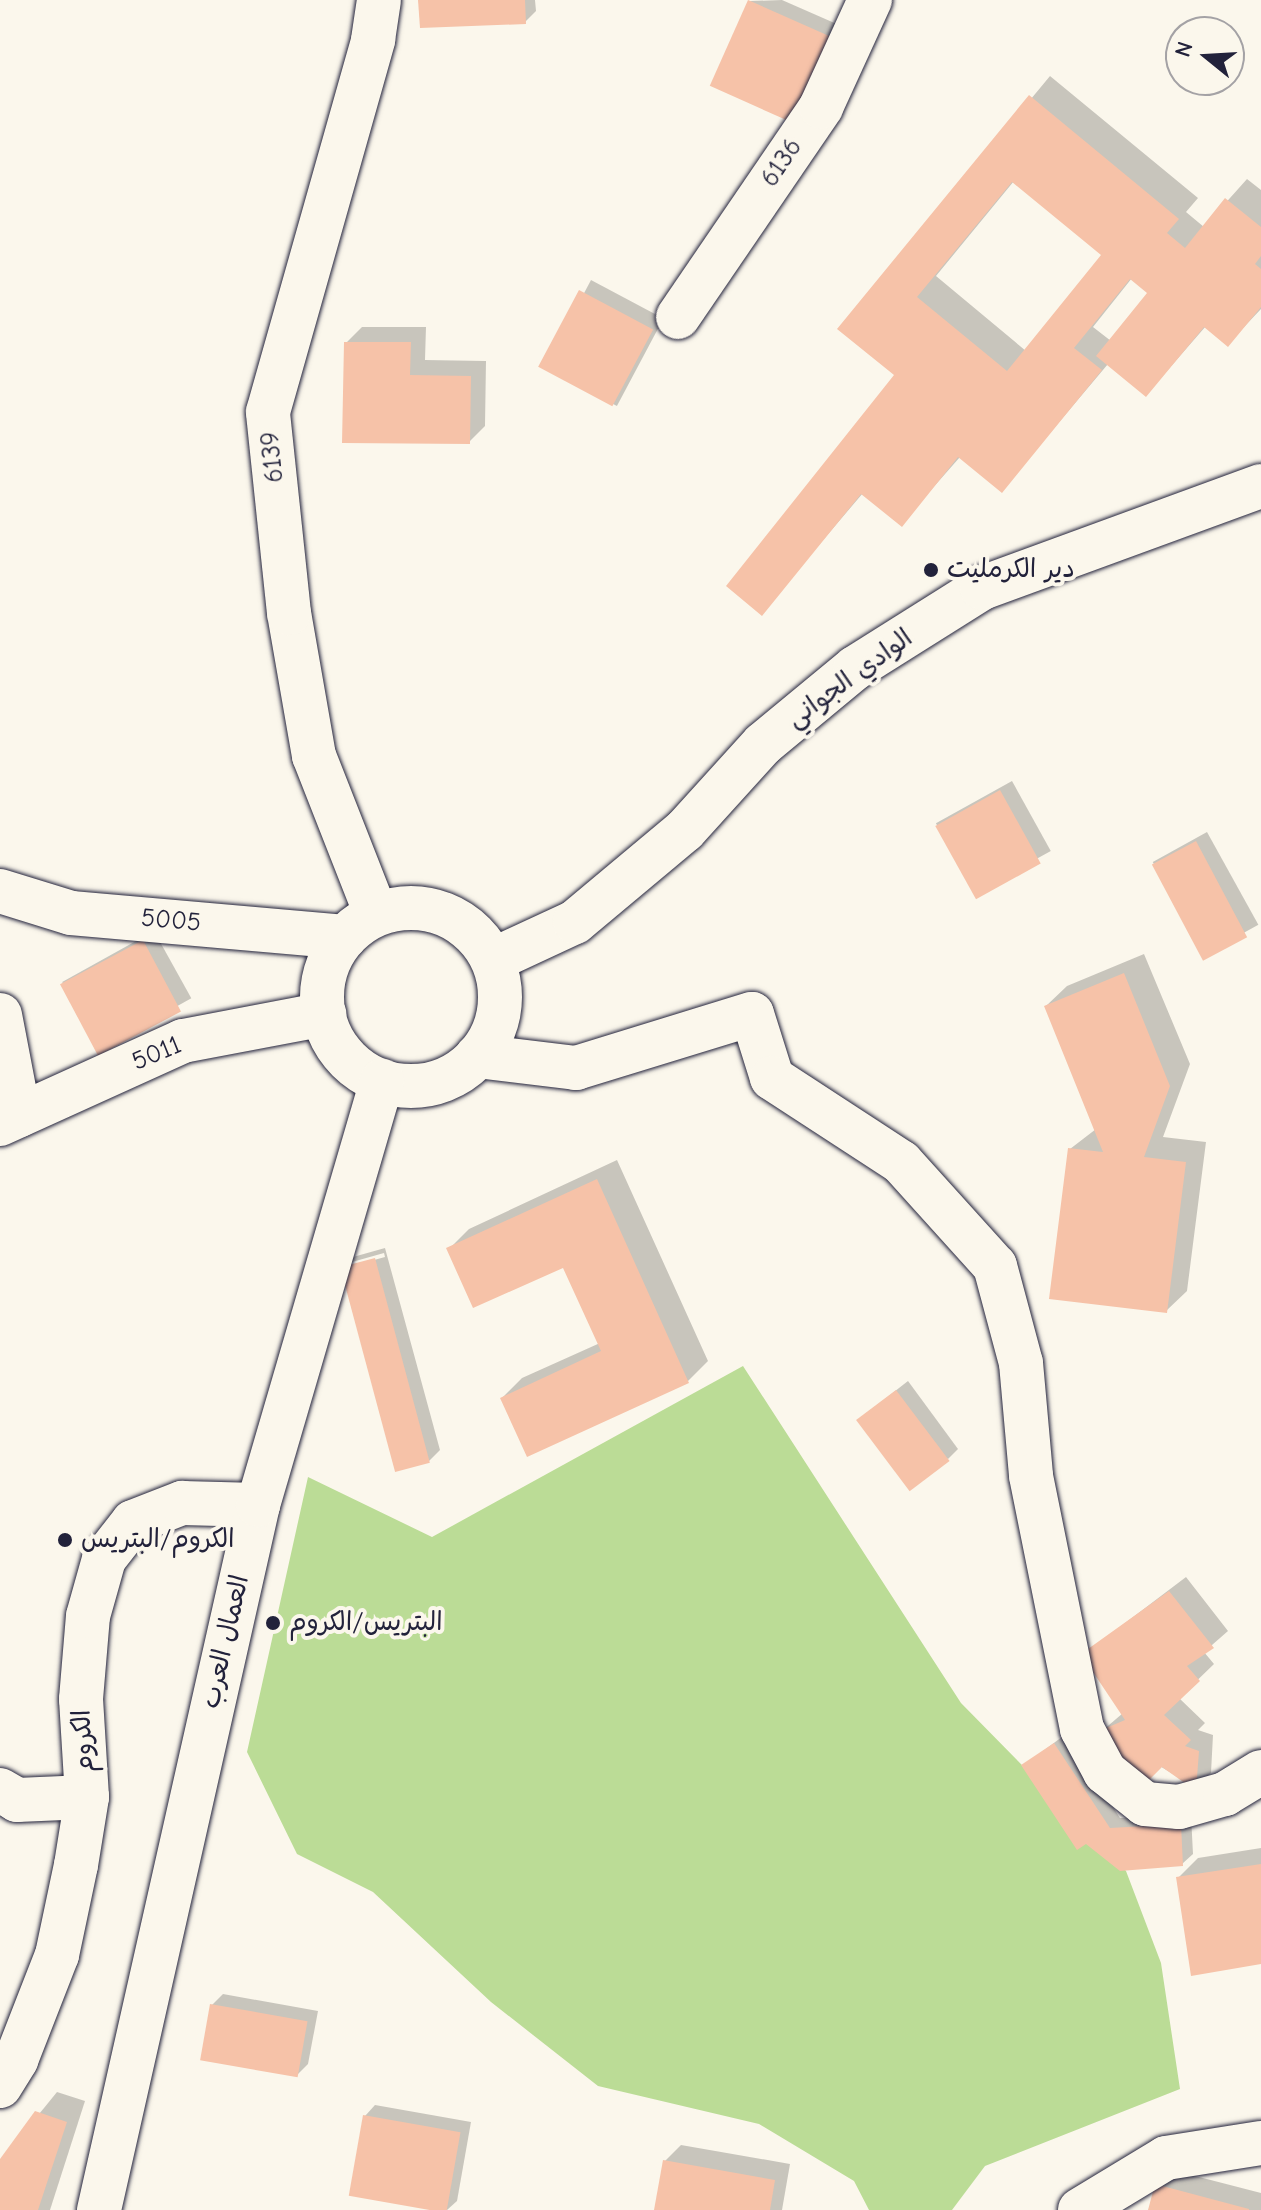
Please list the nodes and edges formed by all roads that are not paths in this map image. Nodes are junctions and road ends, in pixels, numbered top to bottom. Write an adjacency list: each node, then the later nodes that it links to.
1 (379, 0): 6 (street, 6139)
2 (870, 0): 3 (street, 6136)
3 (678, 317)
4 (1261, 486): 7 (street, الوادي الجواني)
5 (0, 891): 6 (street, 5005)
6 (360, 926): 7 (street); 8 (street)
7 (493, 960): 10 (street)
8 (324, 1014): 11 (street); 12 (street, 5011)
9 (0, 1015): 12 (street)
10 (477, 1056): 11 (street); 14 (street)
11 (382, 1081): 13 (street, العمال العرب)
12 (10, 1119)
13 (258, 1505): 16 (street, الكروم); 19 (street, العمال العرب)
14 (1261, 1772)
15 (0, 1790): 16 (street)
16 (87, 1797): 17 (street, الكروم)
17 (0, 2086)
18 (1261, 2143): 20 (street)
19 (99, 2210)
20 (1080, 2210)

